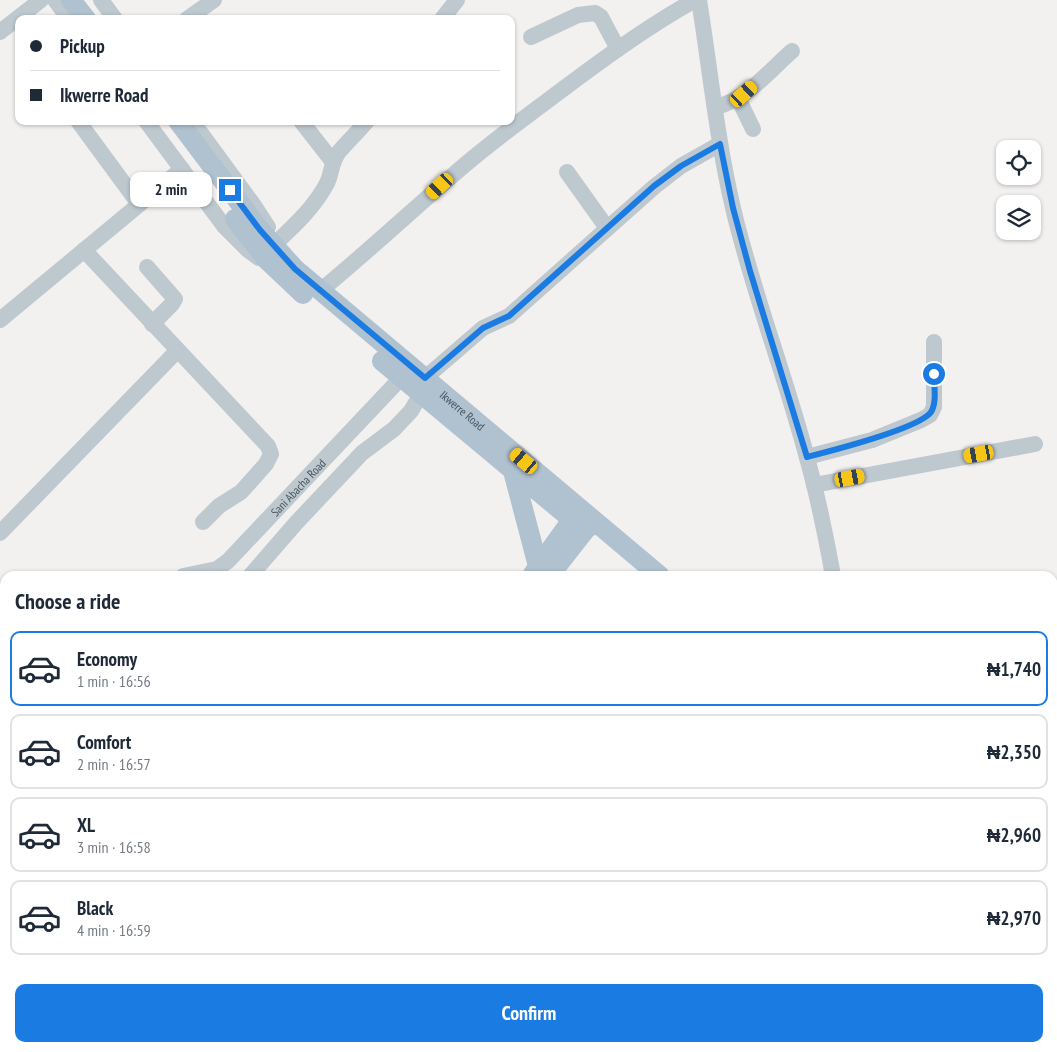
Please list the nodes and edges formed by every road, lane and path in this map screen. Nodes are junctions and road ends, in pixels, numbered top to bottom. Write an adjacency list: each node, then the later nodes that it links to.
1 (42, 0): 10 (street)
2 (55, 0): 11 (street)
3 (71, 0): 12 (main road)
4 (86, 0): 13 (main road)
5 (101, 0): 14 (street)
6 (214, 0): 15 (street)
7 (457, 0): 16 (street)
8 (695, 0): 20 (street)
9 (699, 0): 23 (street)
10 (22, 15)
11 (66, 15)
12 (83, 15)
13 (98, 15)
14 (112, 15)
15 (193, 15)
16 (445, 15)
17 (15, 21): 18 (street)
18 (0, 32)
19 (531, 37): 20 (street)
20 (618, 48): 42 (street)
21 (792, 51): 22 (street)
22 (738, 98): 23 (street); 31 (street)
23 (716, 107): 32 (street)
24 (81, 125): 36 (street)
25 (149, 125): 34 (street)
26 (165, 125): 41 (main road, Ikwerre Road)
27 (181, 125): 42 (main road, Ikwerre Road)
28 (195, 125): 38 (street)
29 (304, 125): 33 (street)
30 (363, 125): 33 (street)
31 (753, 129)
32 (720, 144): 37 (street); 50 (street)
33 (333, 162): 38 (street)
34 (182, 169): 36 (street); 41 (street)
35 (567, 172): 37 (street)
36 (139, 204): 39 (street)
37 (607, 228): 48 (street)
38 (278, 241): 42 (street)
39 (84, 250): 43 (street); 44 (street)
40 (147, 267): 44 (street)
41 (281, 274): 47 (main road, Ikwerre Road)
42 (319, 290): 48 (main road, Ikwerre Road)
43 (0, 320)
44 (152, 324): 46 (street)
45 (934, 342): 50 (street)
46 (177, 351): 54 (street); 55 (street)
47 (402, 378): 48 (main road, Ikwerre Road); 58 (street, Sani Abacha Road)
48 (423, 386): 51 (main road, Ikwerre Road); 53 (main road, Ikwerre Road); 59 (street)
49 (1035, 444): 52 (street)
50 (807, 457): 52 (street)
51 (513, 471): 53 (main road, Ikwerre Road); 60 (main road)
52 (814, 485): 65 (street)
53 (583, 520): 56 (main road, Ikwerre Road); 57 (main road); 61 (main road); 64 (main road, Ikwerre Road)
54 (203, 522)
55 (0, 533)
56 (602, 543): 57 (main road); 63 (main road, Ikwerre Road)
57 (570, 550): 62 (main road)
58 (207, 571)
59 (254, 571)
60 (539, 571)
61 (542, 571)
62 (543, 571)
63 (634, 571)
64 (653, 571)
65 (832, 571)

